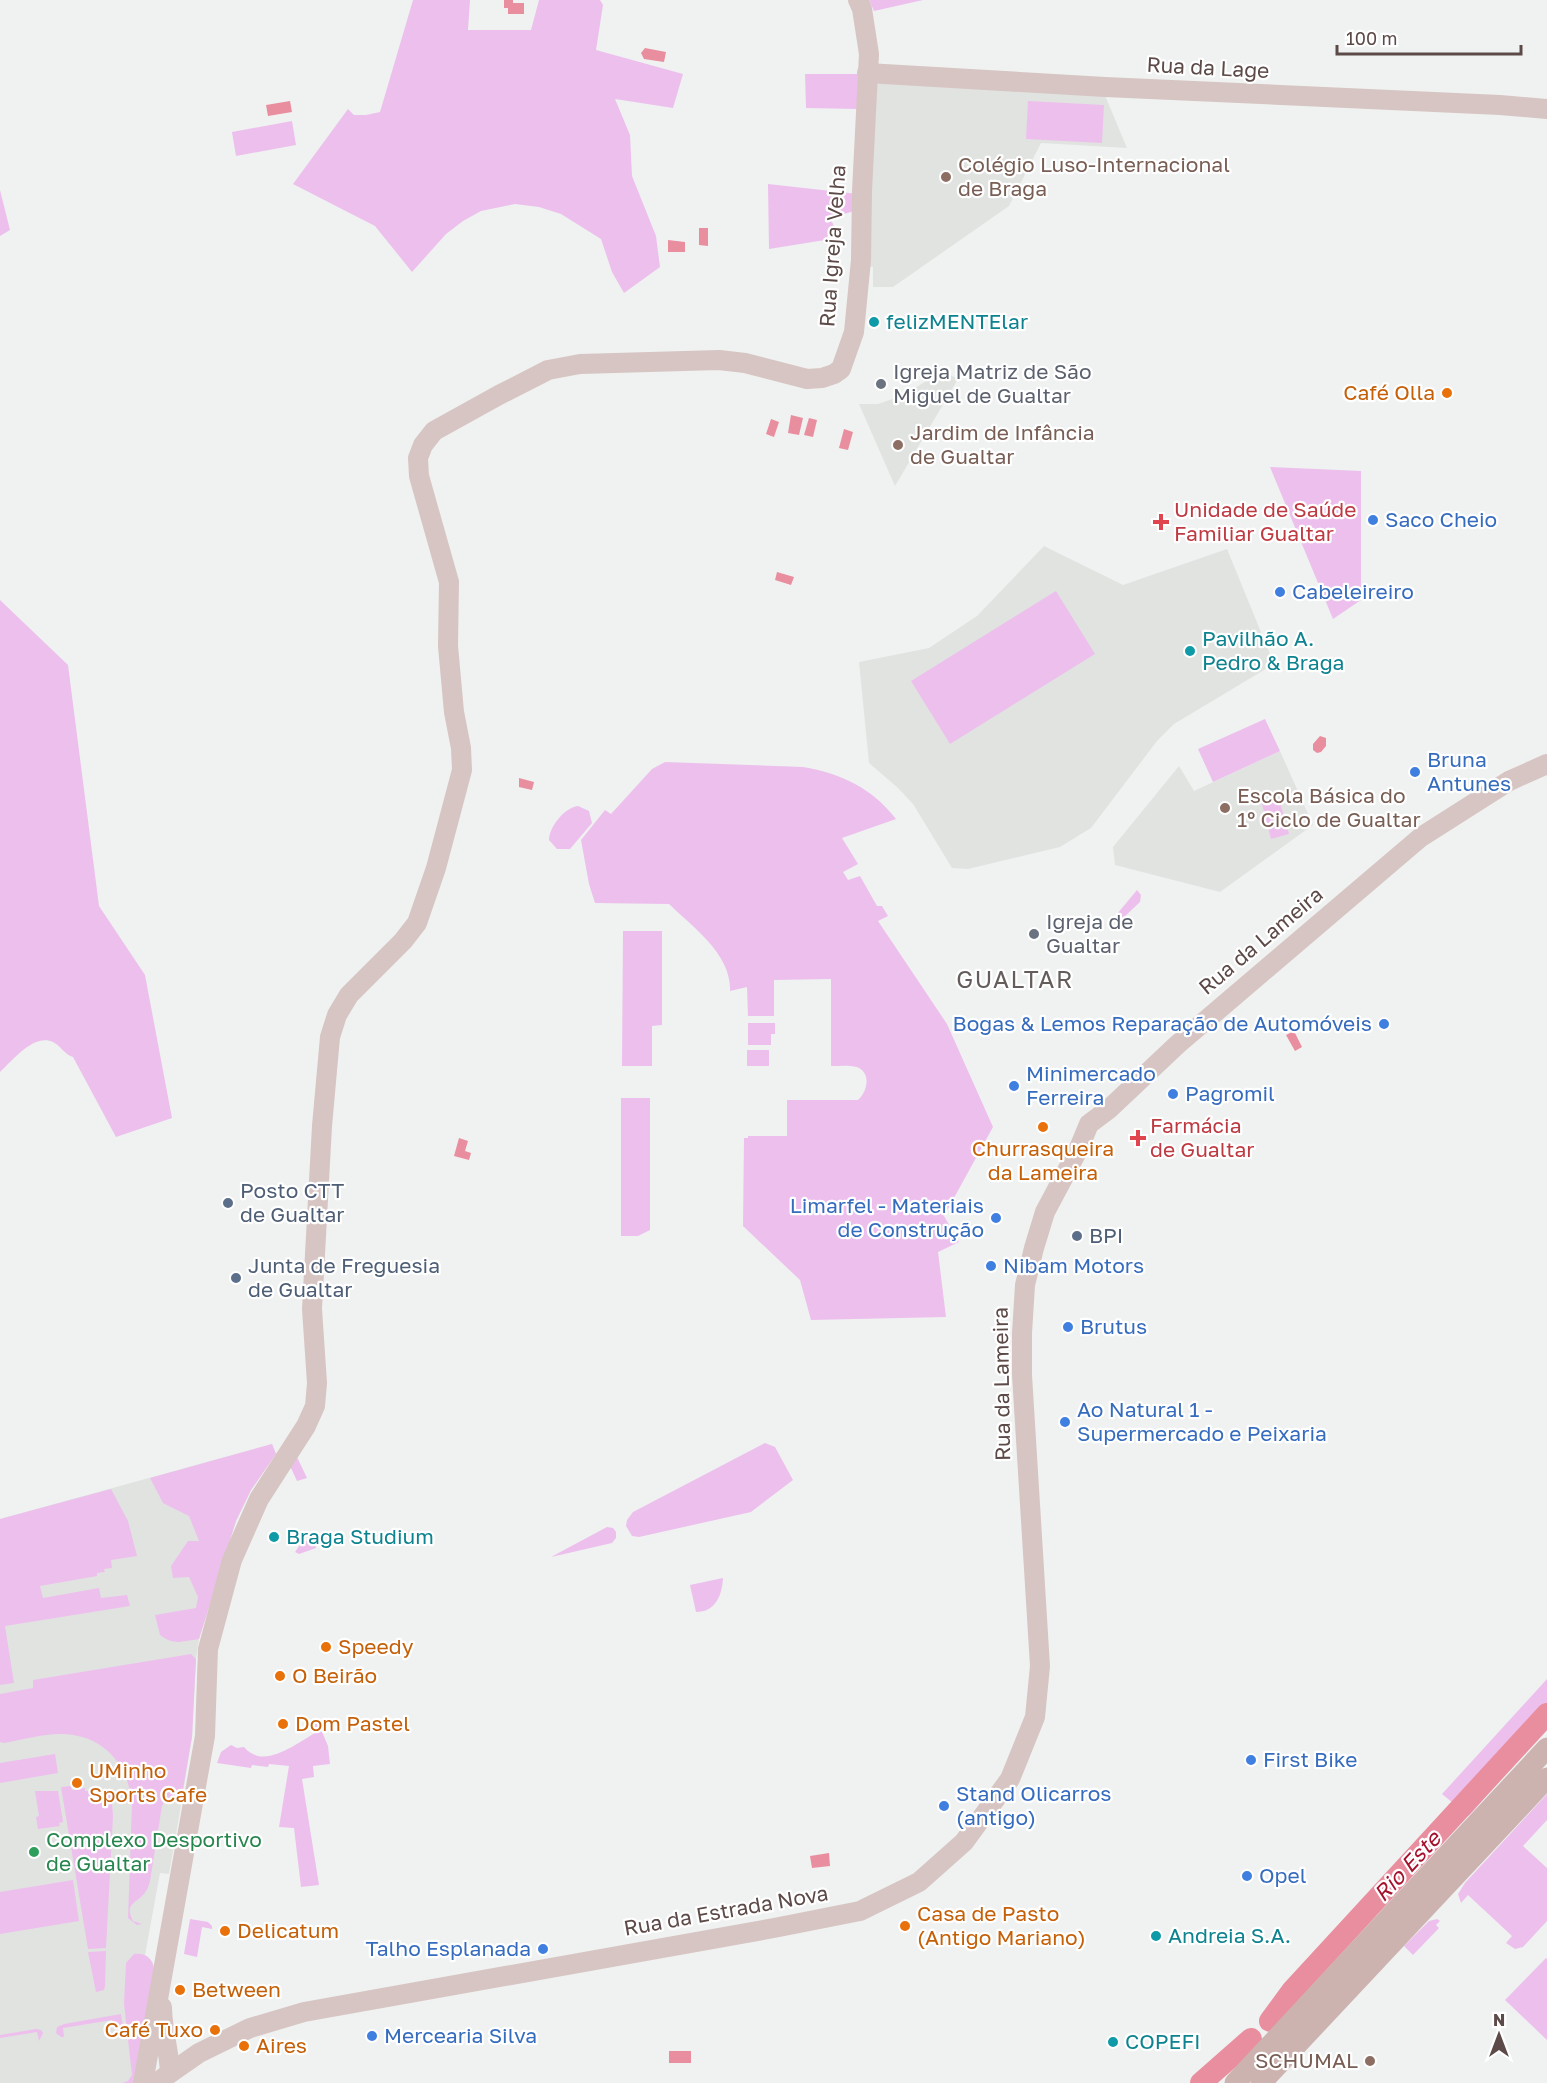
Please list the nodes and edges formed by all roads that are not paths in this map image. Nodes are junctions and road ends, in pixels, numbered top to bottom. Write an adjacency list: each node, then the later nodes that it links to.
1 (858, 0): 2 (street, Rua Igreja Velha)
2 (867, 73): 3 (street, Rua da Lage); 8 (street, Rua Igreja Velha)
3 (1547, 109)
4 (1547, 764): 5 (street, Rua da Lameira)
5 (1031, 1522): 9 (street, Rua da Estrada Nova)
6 (1547, 1748): 12 (main road)
7 (1547, 1778): 13 (main road)
8 (158, 2035): 9 (street); 10 (street); 11 (street)
9 (199, 2053): 10 (street, Rua da Estrada Nova)
10 (163, 2078)
11 (143, 2083)
12 (1234, 2083)
13 (1261, 2083)

